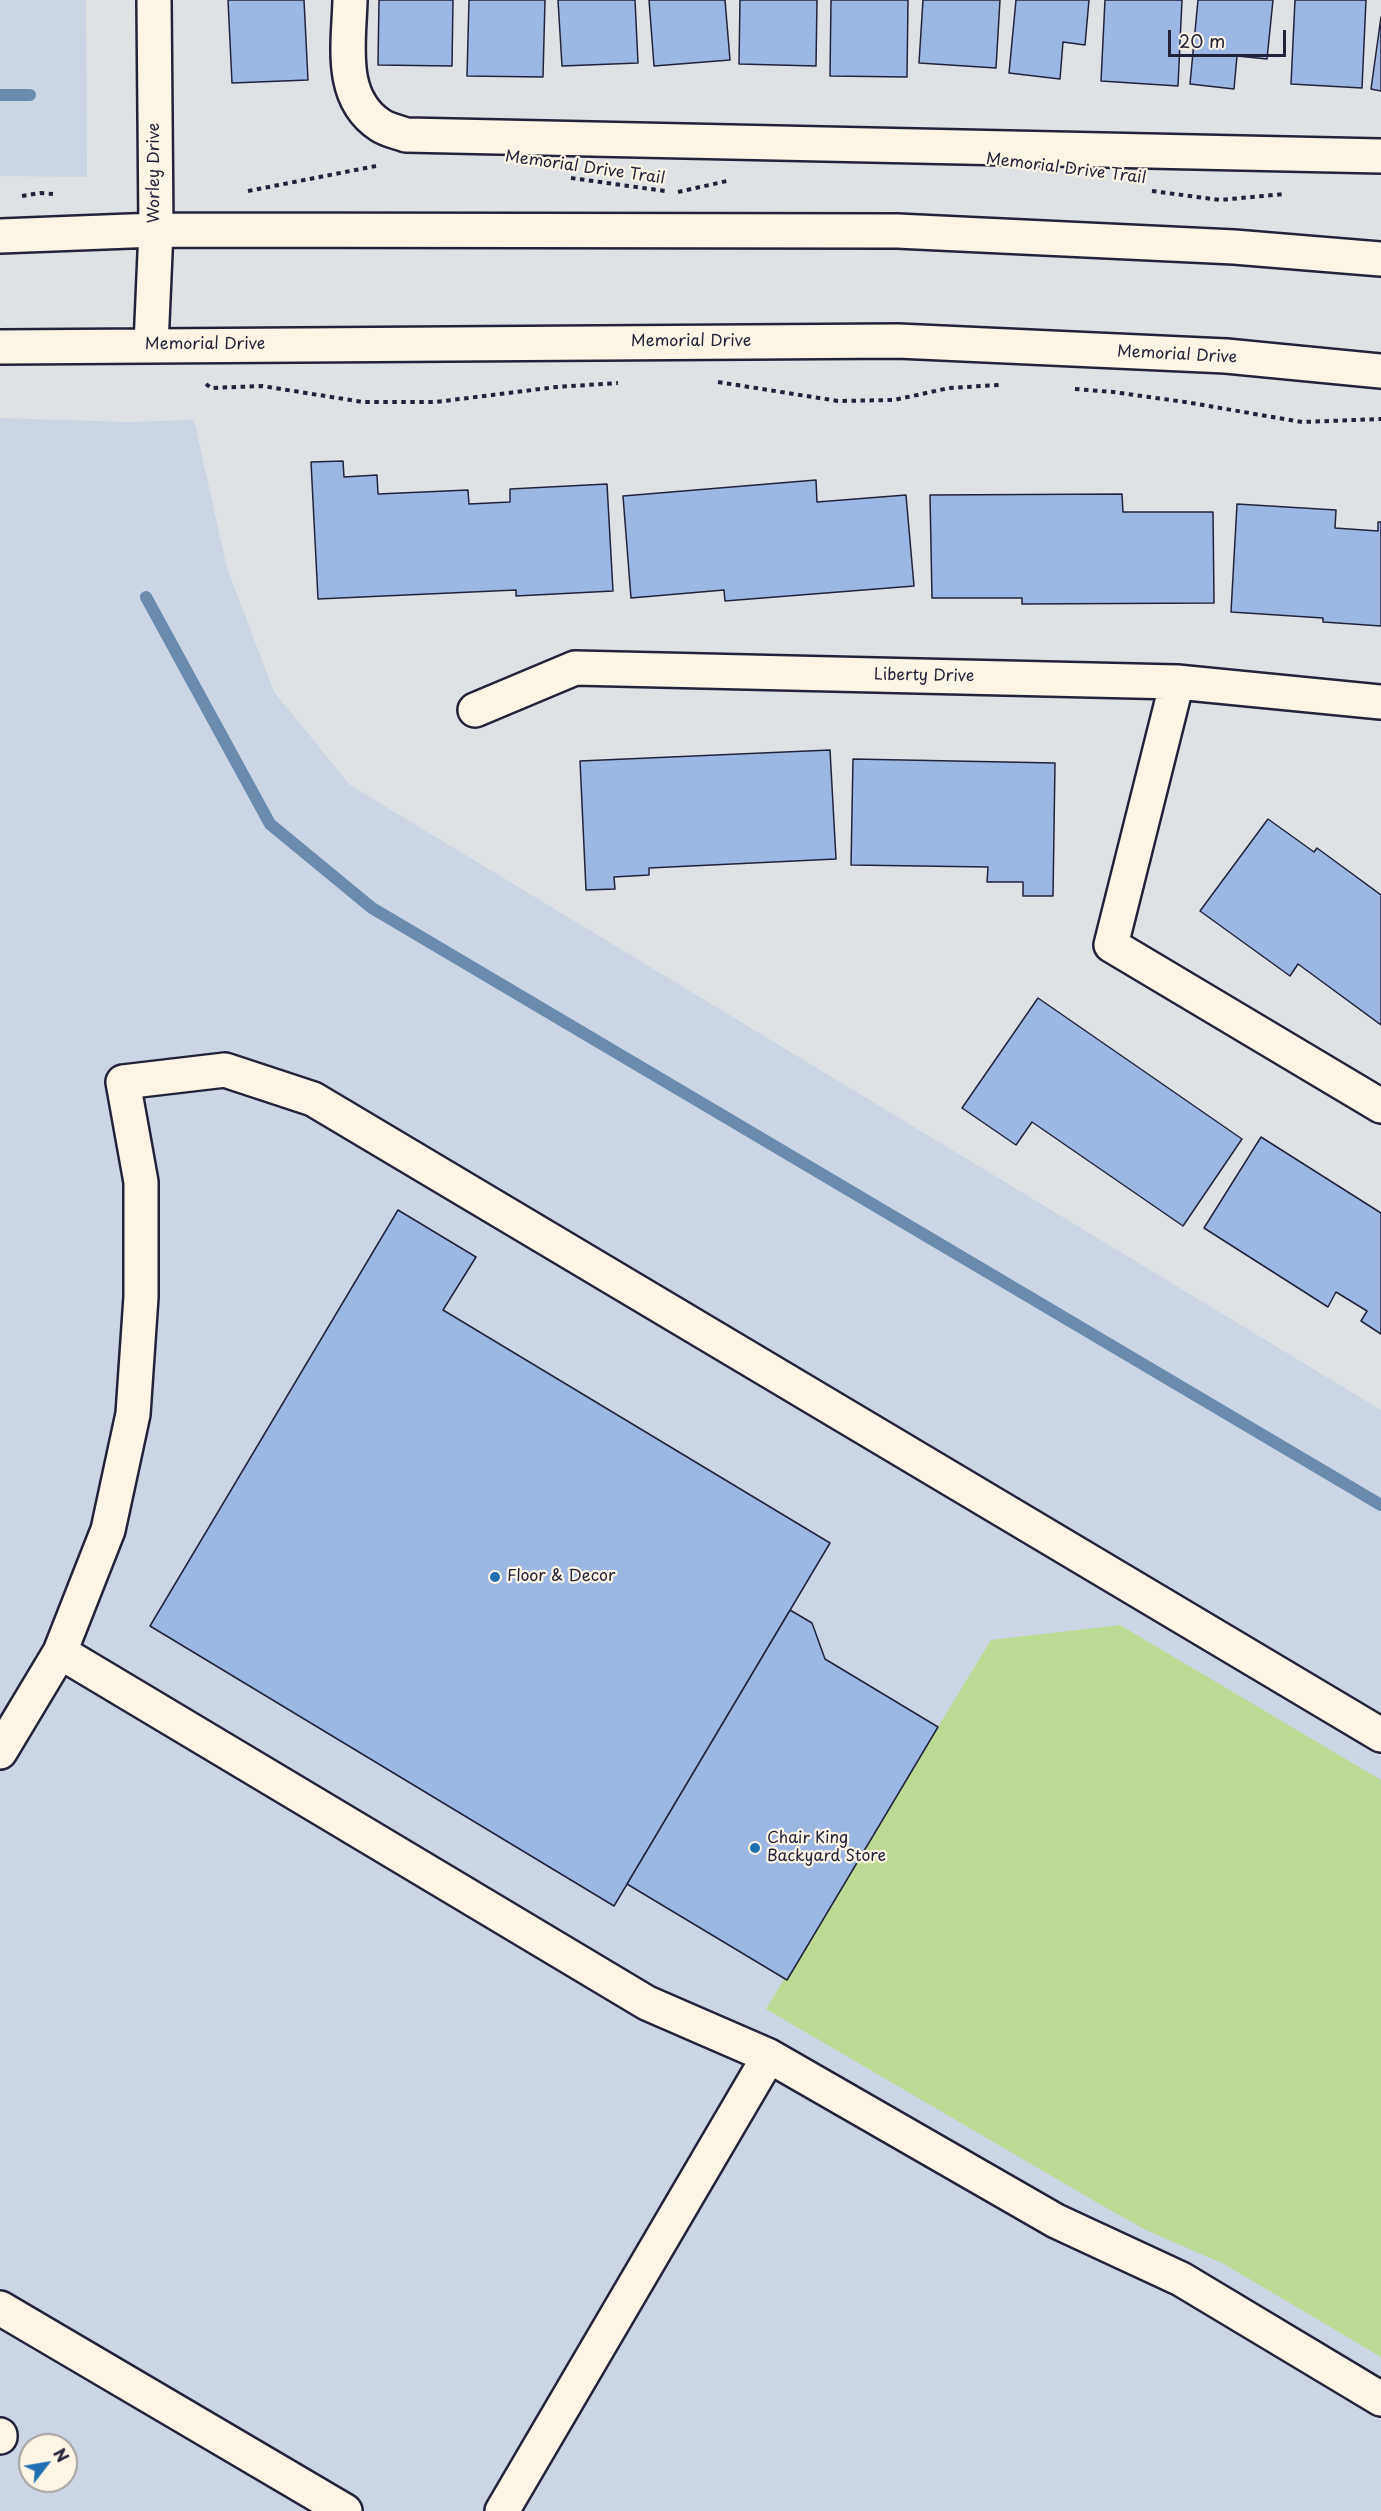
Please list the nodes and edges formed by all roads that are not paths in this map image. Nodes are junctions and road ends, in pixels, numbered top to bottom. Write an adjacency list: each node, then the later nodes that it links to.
1 (154, 0): 4 (street, Worley Drive)
2 (350, 0): 3 (street)
3 (1381, 156)
4 (156, 230): 5 (street); 6 (street); 7 (street, Worley Drive)
5 (0, 236)
6 (1381, 259)
7 (151, 345): 8 (street, Memorial Drive); 9 (street, Memorial Drive)
8 (0, 347)
9 (1381, 371)
10 (1177, 682): 11 (street, Liberty Drive); 12 (street, Liberty Drive); 13 (street)
11 (1381, 702)
12 (475, 710)
13 (1381, 1106)
14 (60, 1652): 15 (street); 16 (street); 17 (street)
15 (1381, 1735)
16 (0, 1752)
17 (769, 2056): 19 (street); 21 (street)
18 (0, 2308): 20 (street)
19 (1381, 2399)
20 (345, 2511)
21 (502, 2511)

